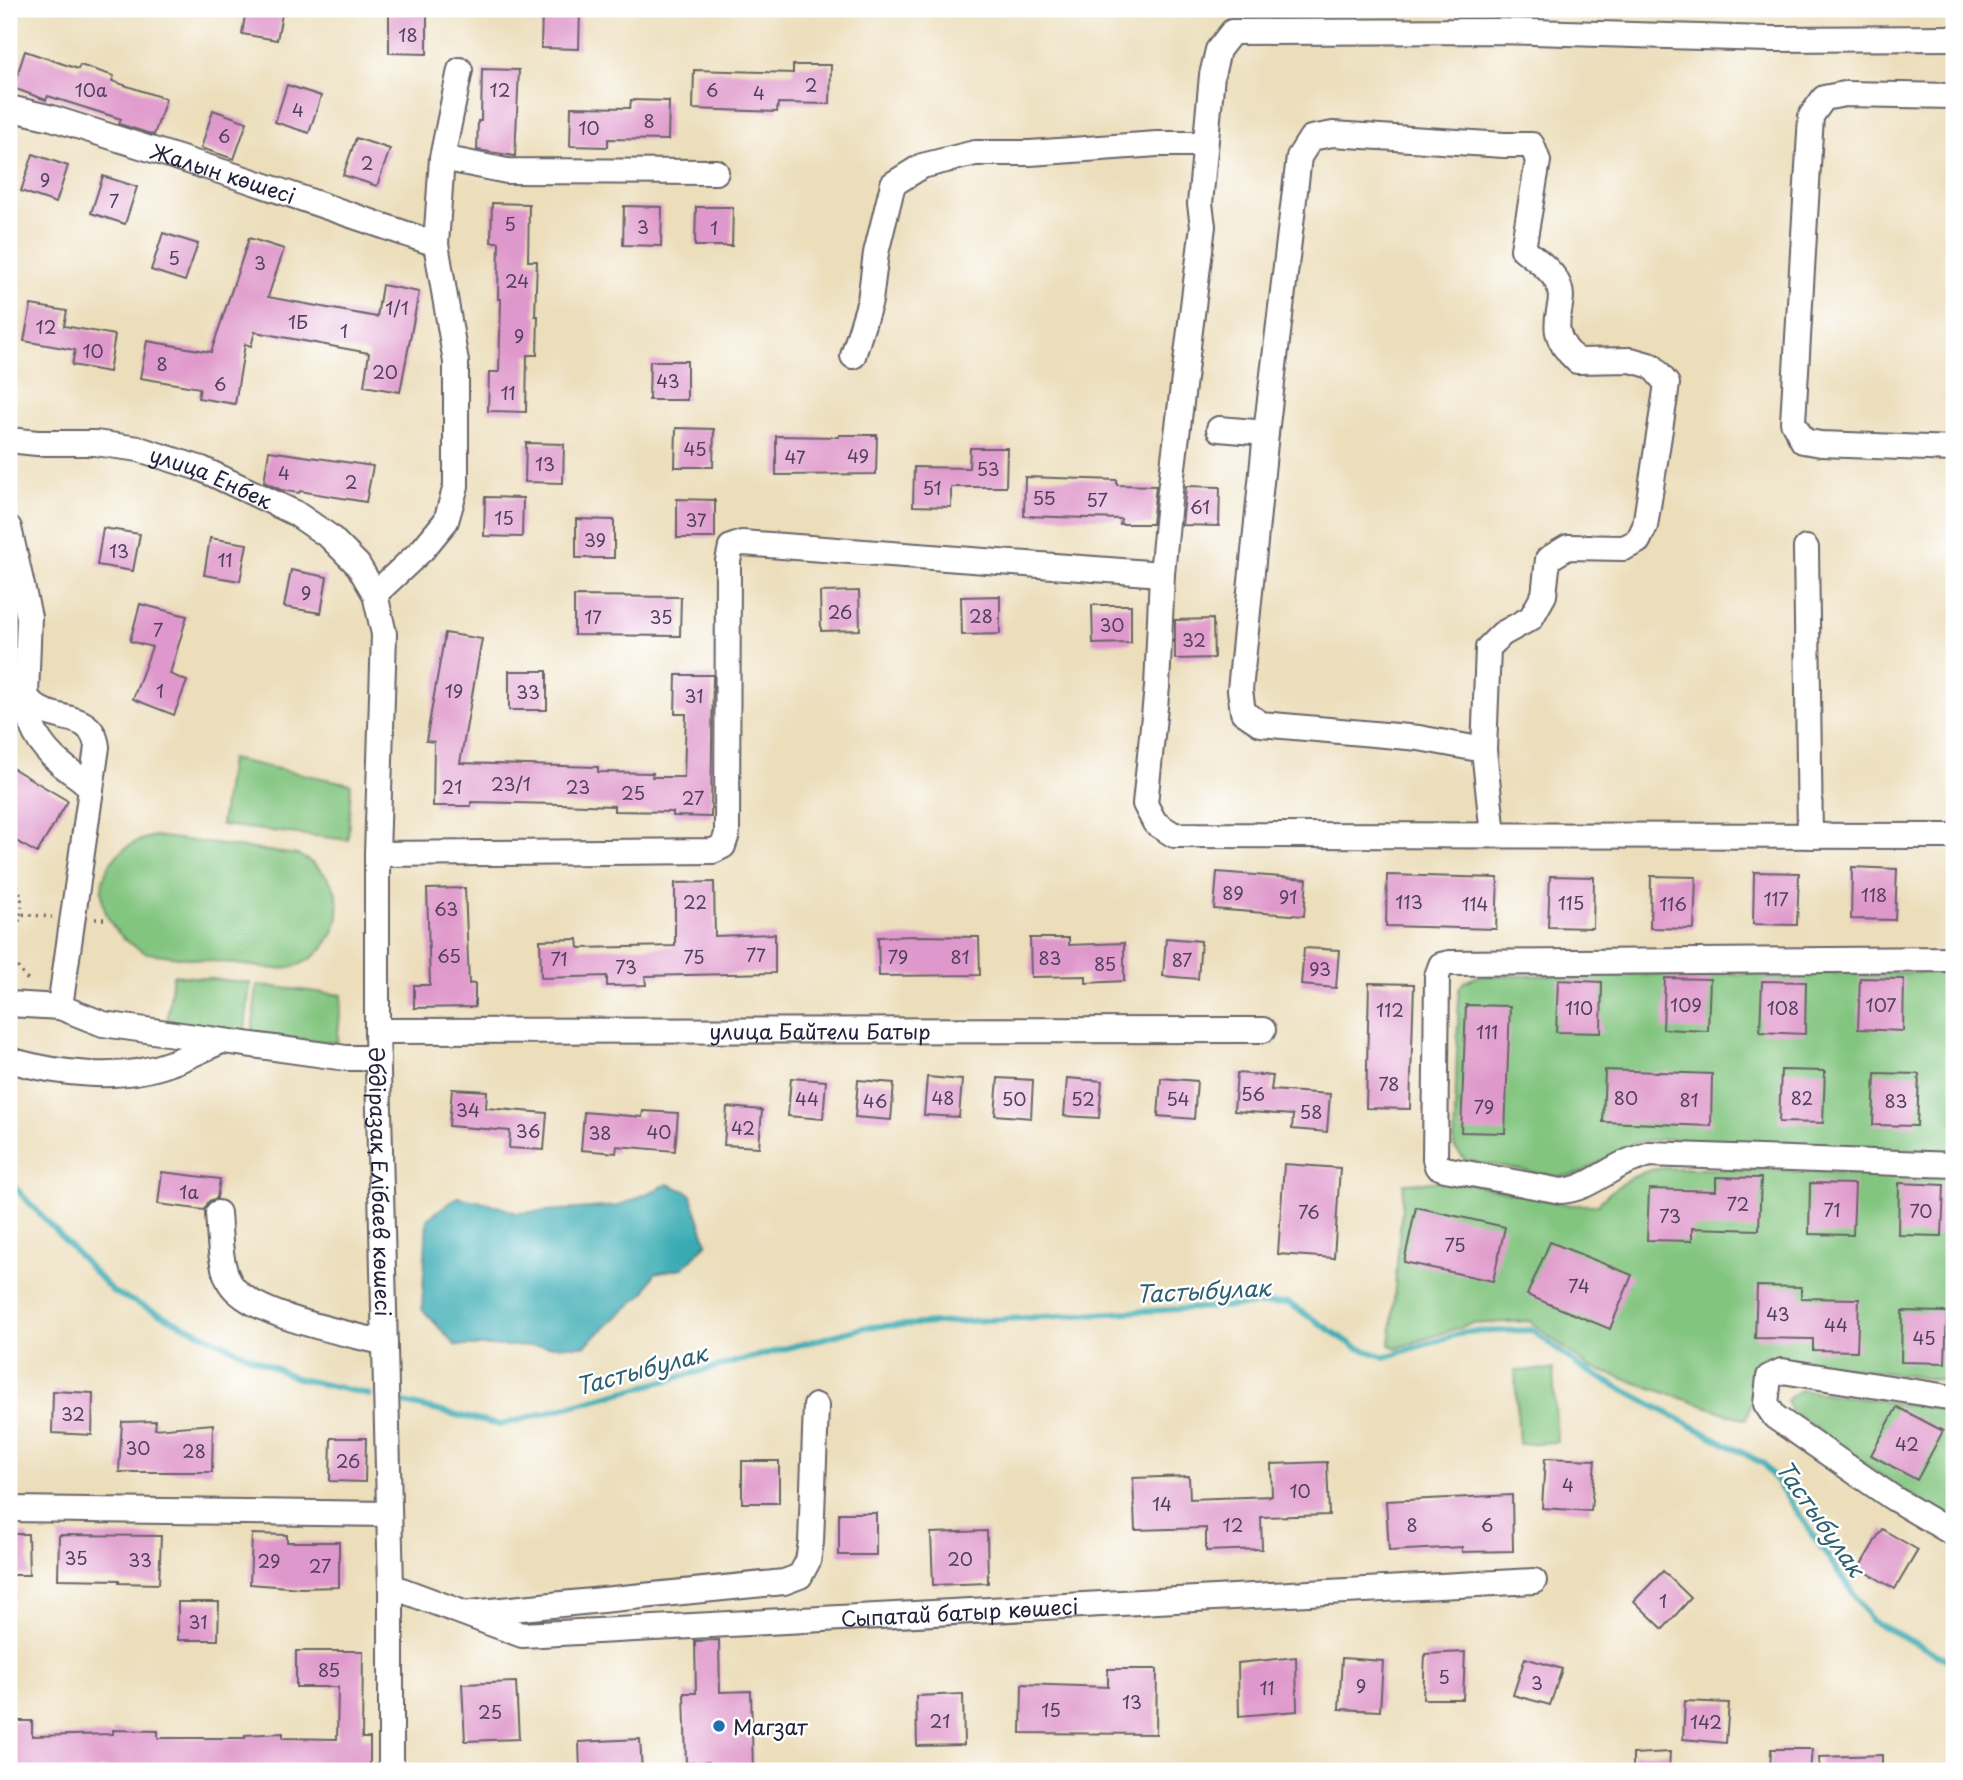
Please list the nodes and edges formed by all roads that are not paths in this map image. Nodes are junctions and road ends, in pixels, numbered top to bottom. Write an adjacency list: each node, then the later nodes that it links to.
1 (1954, 38): 5 (street)
2 (460, 70): 6 (street)
3 (1954, 96): 13 (street)
4 (9, 108): 8 (street, Жалын көшесі)
5 (1205, 144): 9 (street); 16 (street)
6 (442, 158): 7 (street); 8 (street)
7 (716, 172)
8 (436, 244): 17 (street)
9 (853, 356)
10 (1219, 429): 11 (street)
11 (1266, 433): 19 (street); 19 (street)
12 (9, 440): 17 (street, улица Енбек)
13 (1954, 449)
14 (9, 528): 18 (street)
15 (1806, 548): 23 (street)
16 (1162, 574): 21 (street); 24 (street)
17 (376, 594): 24 (street, Әбдіразақ Елібаев көшесі)
18 (26, 695): 20 (street); 20 (street)
19 (1484, 750): 21 (street)
20 (91, 789): 27 (street)
21 (1493, 835): 23 (street)
22 (1954, 835): 23 (street)
23 (1810, 836)
24 (377, 854): 29 (street, Әбдіразақ Елібаев көшесі)
25 (1954, 959): 33 (street)
26 (9, 1003): 27 (street)
27 (60, 1007): 30 (street)
28 (1263, 1030): 29 (street, улица Байтели Батыр)
29 (377, 1031): 31 (street, Әбдіразақ Елібаев көшесі)
30 (222, 1041): 31 (street); 32 (street)
31 (378, 1059): 35 (street, Әбдіразақ Елібаев көшесі)
32 (9, 1060)
33 (1954, 1165)
34 (218, 1213): 35 (street)
35 (385, 1343): 39 (street, Әбдіразақ Елібаев көшесі)
36 (1954, 1398): 40 (street)
37 (816, 1406): 43 (street)
38 (9, 1509): 39 (street)
39 (389, 1514): 42 (street, Әбдіразақ Елібаев көшесі)
40 (1954, 1534)
41 (1534, 1581): 43 (street, Сыпатай батыр көшесі)
42 (391, 1586): 43 (street, Сыпатай батыр көшесі); 44 (street, Әбдіразақ Елібаев көшесі)
43 (467, 1614)
44 (391, 1771)

